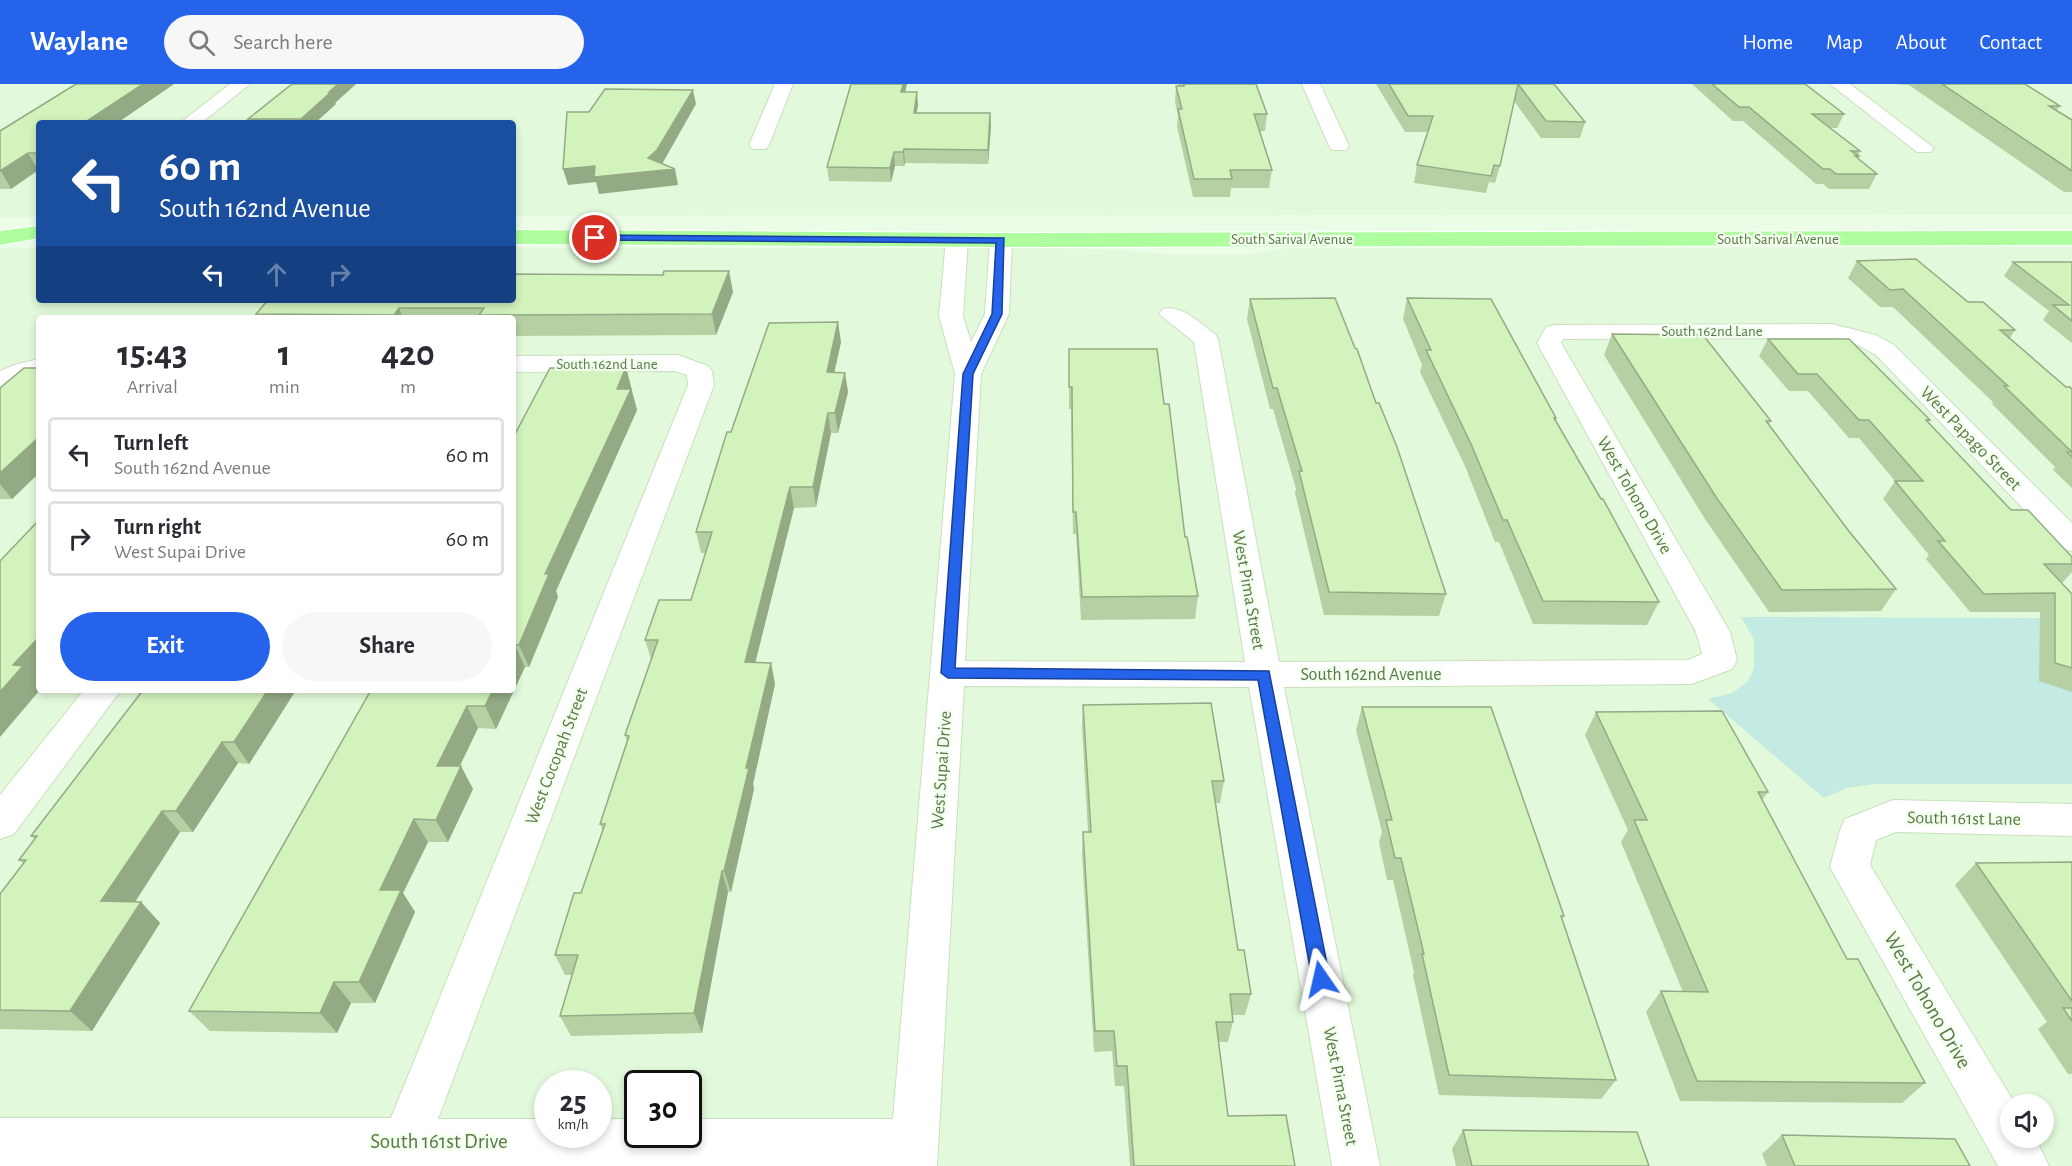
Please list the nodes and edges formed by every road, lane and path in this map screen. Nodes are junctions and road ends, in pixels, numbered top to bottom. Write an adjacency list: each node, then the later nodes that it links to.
1 (241, 84): 5 (street)
2 (784, 84): 6 (street)
3 (1311, 84): 7 (street)
4 (1839, 84): 8 (street)
5 (193, 120)
6 (759, 145)
7 (1339, 146)
8 (1924, 147)
9 (0, 226): 10 (main road)
10 (36, 231)
11 (36, 232): 13 (main road)
12 (516, 237): 15 (main road, South Sarival Avenue)
13 (0, 238)
14 (2072, 238): 16 (main road, South Sarival Avenue)
15 (957, 240): 16 (main road, South Sarival Avenue); 22 (street, West Supai Drive)
16 (1001, 240): 22 (street, West Supai Drive)
17 (1171, 314): 26 (street, West Pima Street)
18 (1555, 332): 19 (street, South 162nd Lane); 24 (street, West Tohono Drive)
19 (1867, 340): 23 (street, West Papago Street)
20 (516, 364): 21 (street, South 162nd Lane)
21 (699, 371): 31 (street, West Cocopah Street)
22 (968, 374): 25 (street, West Supai Drive)
23 (2072, 541)
24 (1720, 660): 26 (street, South 162nd Avenue)
25 (948, 673): 26 (street, South 162nd Avenue); 33 (street, West Supai Drive)
26 (1264, 675): 34 (street, West Pima Street)
27 (102, 693): 29 (street)
28 (2072, 820): 30 (street, South 161st Lane)
29 (0, 823)
30 (1859, 830): 35 (street, West Tohono Drive)
31 (406, 1141): 32 (street, South 161st Drive); 33 (street, South 161st Drive)
32 (0, 1142)
33 (914, 1154)
34 (1356, 1166)
35 (2025, 1166)

